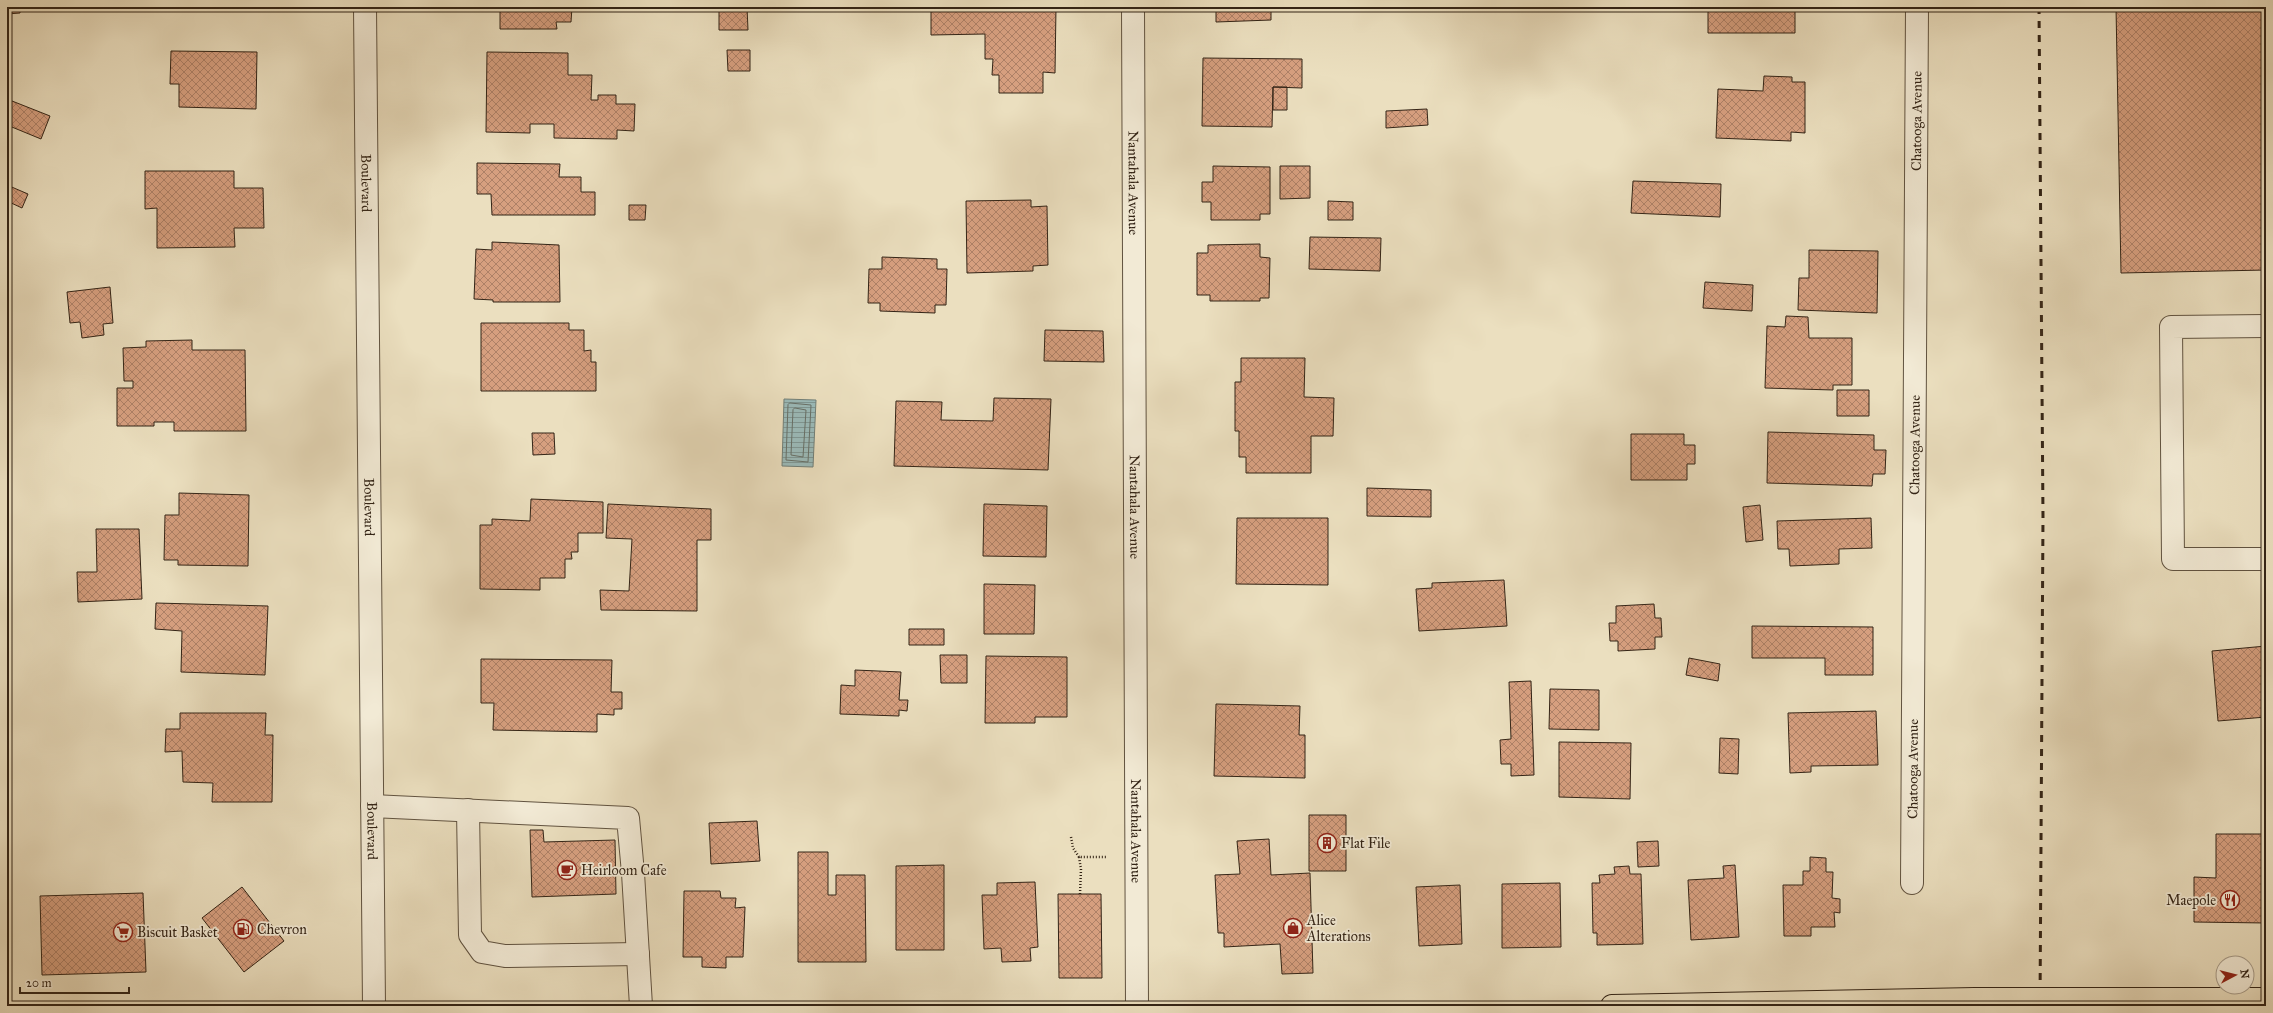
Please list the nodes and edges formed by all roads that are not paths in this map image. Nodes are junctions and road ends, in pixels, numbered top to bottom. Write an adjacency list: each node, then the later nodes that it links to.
1 (365, 7): 6 (street, Boulevard)
2 (1133, 7): 13 (street, Nantahala Avenue)
3 (1917, 7): 8 (street, Chatooga Avenue)
4 (2266, 326): 5 (street)
5 (2266, 559)
6 (372, 806): 7 (street); 11 (street, Boulevard)
7 (468, 810): 9 (street); 9 (street)
8 (1912, 883)
9 (638, 954): 12 (street)
10 (2266, 999): 14 (main road, bridge)
11 (374, 1006)
12 (641, 1006)
13 (1137, 1006)
14 (1612, 1006)

